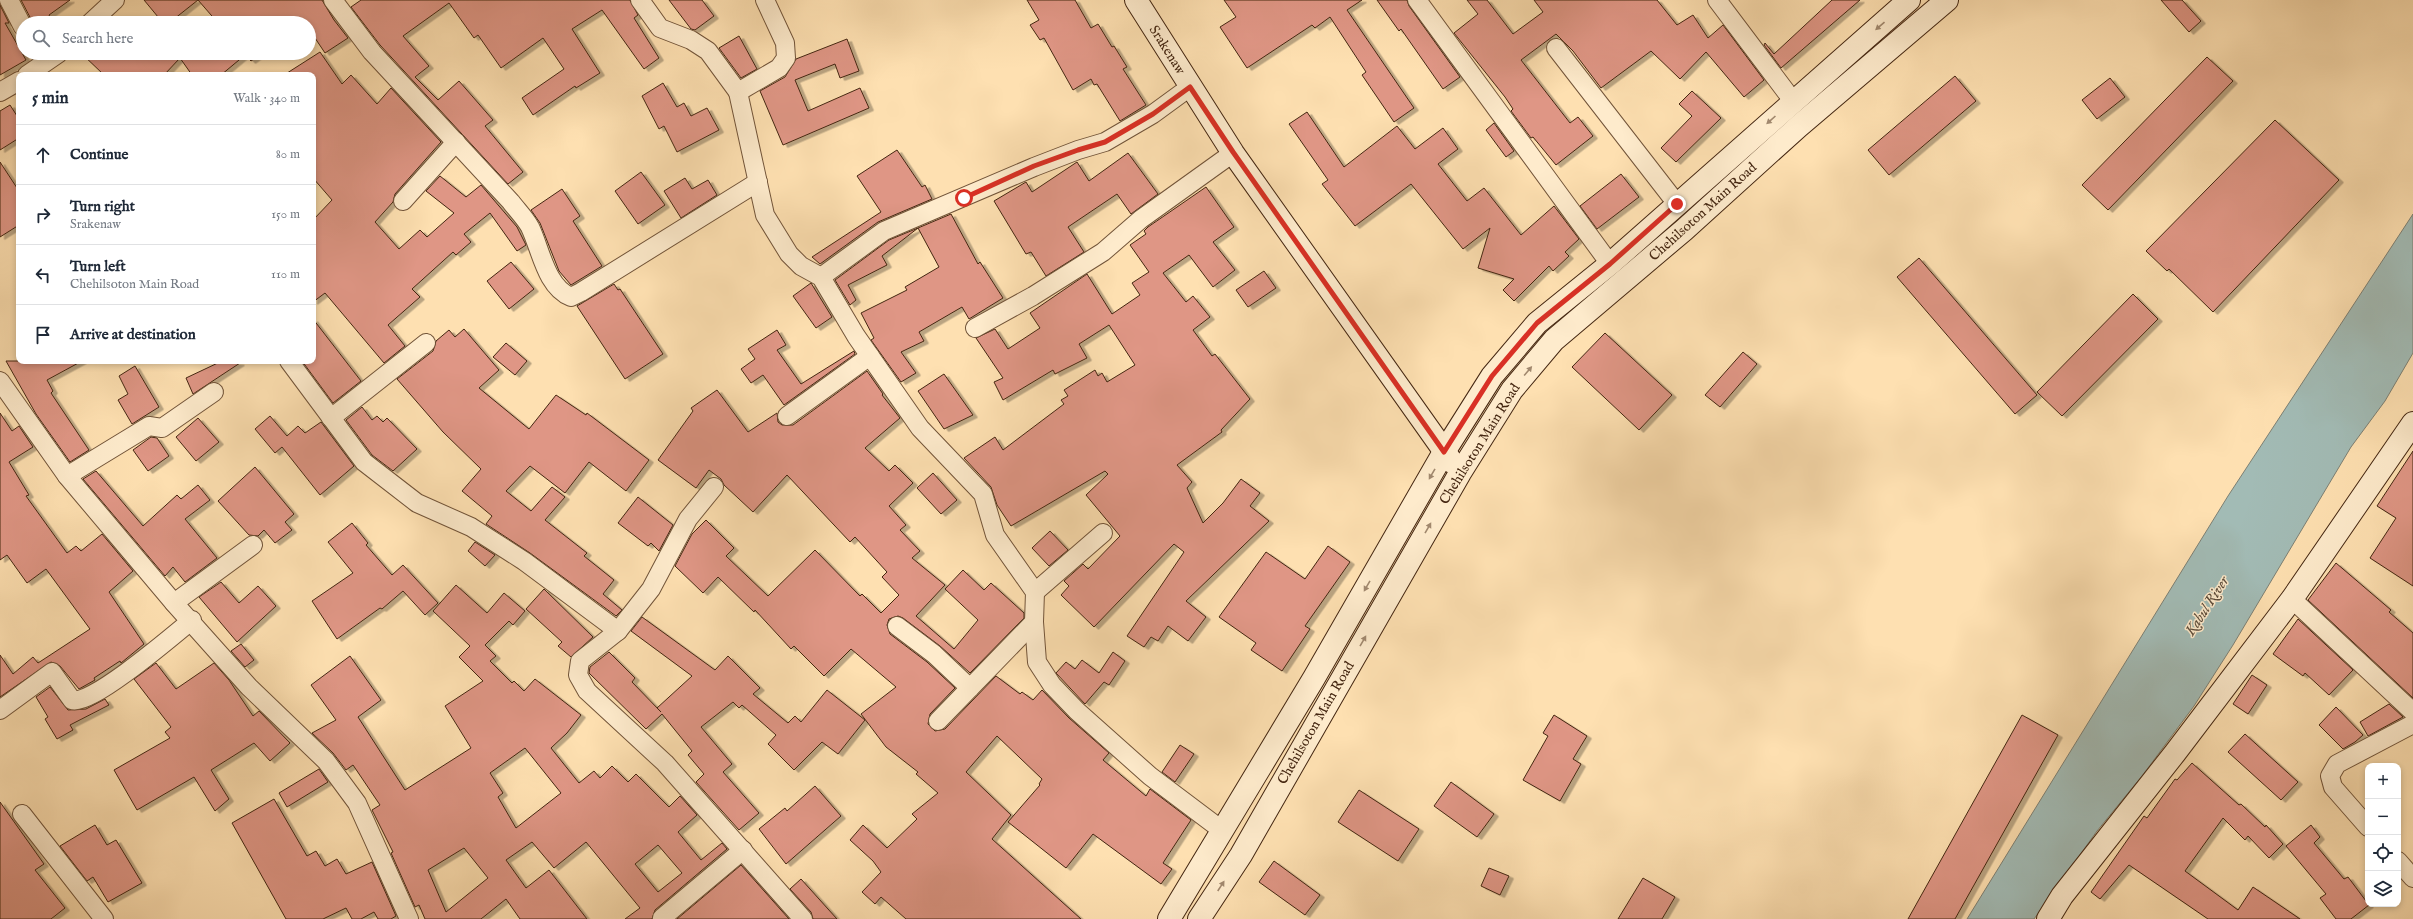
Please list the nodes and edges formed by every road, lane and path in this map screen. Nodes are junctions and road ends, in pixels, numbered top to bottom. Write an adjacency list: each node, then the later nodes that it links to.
1 (9, 0): 11 (street)
2 (115, 0): 12 (street)
3 (333, 0): 17 (street)
4 (640, 0): 15 (street)
5 (765, 0): 15 (street)
6 (1136, 0): 14 (main road, Srakenaw)
7 (1417, 0): 22 (street)
8 (1716, 0): 16 (street)
9 (1947, 0): 34 (main road, Chehilsoton Main Road, one-way to 9)
10 (1904, 2): 16 (main road, Chehilsoton Main Road, one-way to 16)
11 (17, 16)
12 (98, 16)
13 (1556, 48): 21 (street)
14 (1190, 87): 18 (main road, Srakenaw); 23 (street)
15 (738, 92): 19 (street)
16 (1793, 101): 21 (main road, Chehilsoton Main Road, one-way to 21)
17 (456, 142): 19 (street); 20 (street)
18 (1233, 152): 24 (street); 33 (main road, Srakenaw)
19 (758, 182): 23 (street)
20 (403, 201)
21 (1677, 204): 22 (main road, Chehilsoton Main Road)
22 (1610, 264): 33 (main road, Chehilsoton Main Road)
23 (821, 277): 26 (street)
24 (975, 328)
25 (426, 343): 31 (street)
26 (870, 356): 30 (street); 39 (street)
27 (291, 364): 31 (street)
28 (0, 381): 35 (street)
29 (214, 392): 35 (street)
30 (787, 416)
31 (331, 418): 45 (street)
32 (2413, 423): 40 (main road)
33 (1444, 452): 34 (main road, Srakenaw); 53 (main road, Chehilsoton Main Road, one-way to 53)
34 (1460, 473): 62 (main road, Chehilsoton Main Road, one-way to 34)
35 (67, 476): 41 (street)
36 (714, 487): 45 (street)
37 (1103, 533): 39 (street)
38 (253, 545): 41 (street)
39 (1035, 592): 43 (street)
40 (2292, 599): 48 (street); 63 (main road)
41 (174, 603): 42 (street)
42 (192, 620): 47 (street); 59 (street)
43 (1034, 622): 46 (street); 53 (street)
44 (897, 626): 46 (street)
45 (618, 631): 54 (street)
46 (970, 688): 49 (street)
47 (0, 710)
48 (2413, 712)
49 (938, 721)
50 (2413, 724): 52 (street)
51 (22, 814): 58 (street)
52 (2365, 824)
53 (1223, 831): 61 (main road, Chehilsoton Main Road)
54 (743, 850): 57 (street); 60 (street)
55 (2401, 864): 56 (street)
56 (2413, 878)
57 (662, 918)
58 (104, 919)
59 (409, 919)
60 (803, 919)
61 (1169, 919)
62 (1200, 919)
63 (2048, 919)

